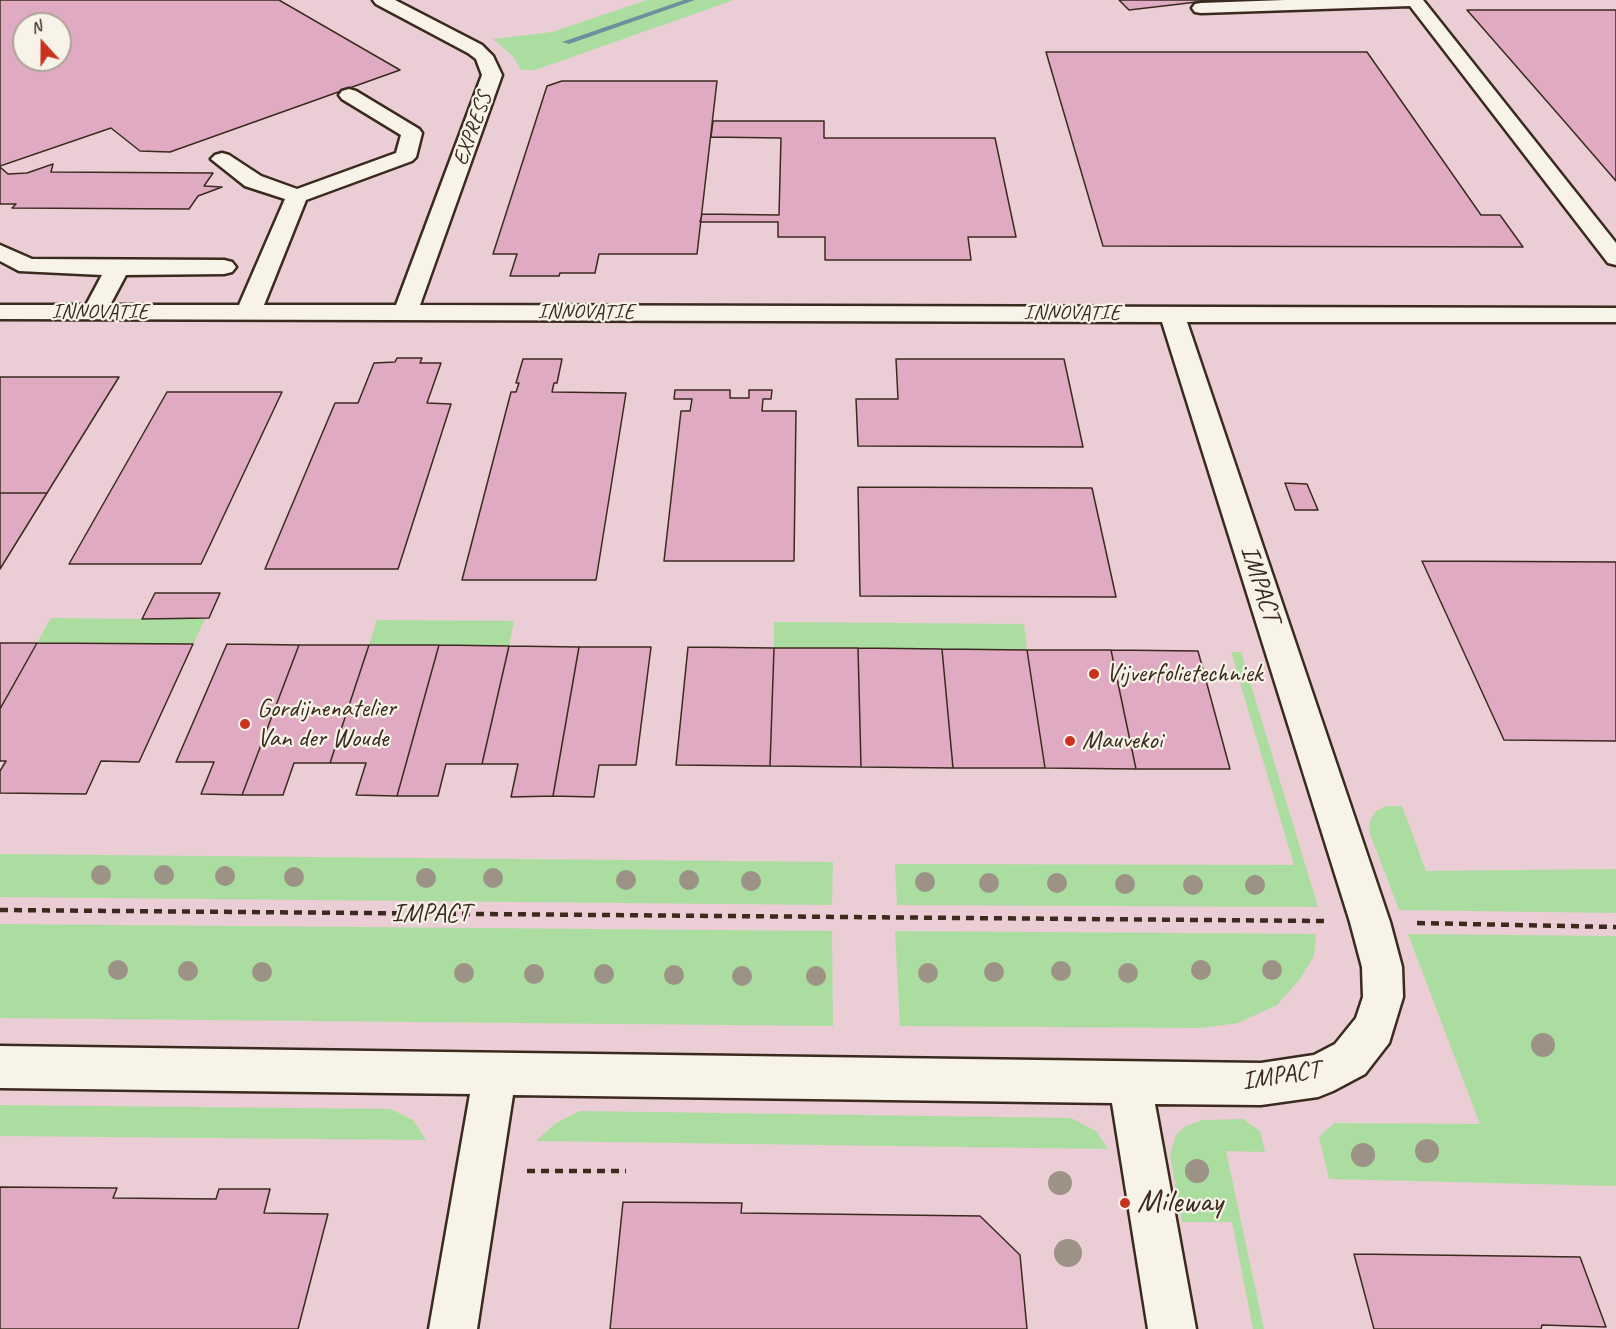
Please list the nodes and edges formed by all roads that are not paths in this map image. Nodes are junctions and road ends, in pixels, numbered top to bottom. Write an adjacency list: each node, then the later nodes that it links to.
1 (382, 0): 11 (street, EXPRESS)
2 (1202, 8): 7 (street)
3 (349, 95): 5 (street)
4 (222, 159): 5 (street)
5 (297, 196): 10 (street)
6 (0, 252): 9 (street)
7 (1616, 258)
8 (224, 267): 9 (street)
9 (118, 268): 13 (street)
10 (249, 311): 11 (street, INNOVATIE); 13 (street, INNOVATIE)
11 (406, 311): 14 (street, INNOVATIE)
12 (0, 312): 13 (street, INNOVATIE)
13 (94, 312)
14 (1172, 314): 15 (street); 18 (street, IMPACT)
15 (1616, 315)
16 (0, 1067): 17 (street, IMPACT)
17 (495, 1073): 18 (street, IMPACT); 19 (street)
18 (1130, 1083): 20 (street)
19 (453, 1329)
20 (1172, 1329)

